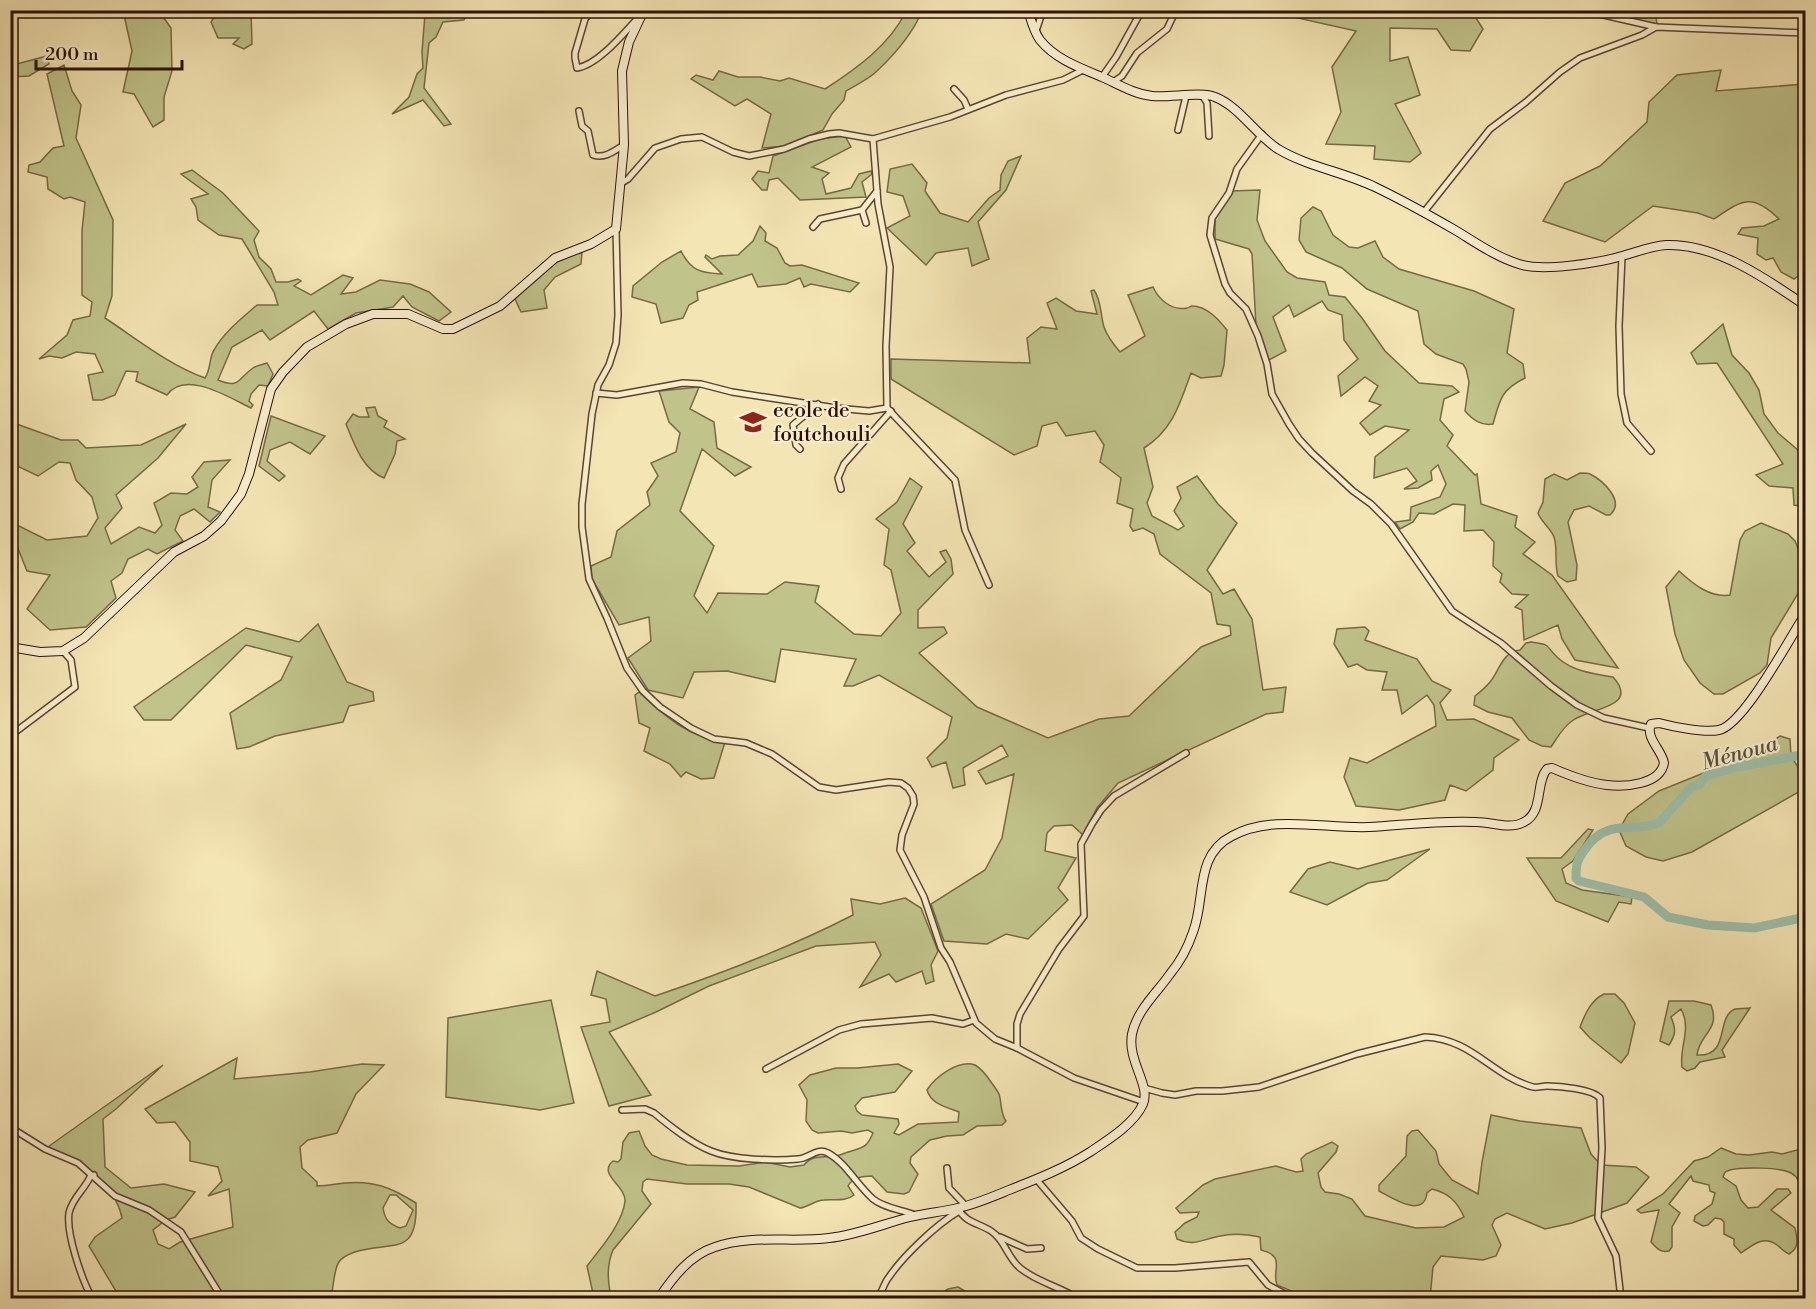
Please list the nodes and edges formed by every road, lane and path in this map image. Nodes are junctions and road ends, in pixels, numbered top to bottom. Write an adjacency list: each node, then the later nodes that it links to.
1 (592, 10): 7 (street)
2 (1028, 10): 9 (street)
3 (1043, 10): 9 (street)
4 (1142, 10): 12 (street)
5 (1176, 10): 13 (street)
6 (1582, 10): 8 (street)
7 (643, 12): 23 (street)
8 (1656, 27): 10 (street); 27 (street)
9 (1036, 31): 11 (street)
10 (1806, 33)
11 (1083, 70): 12 (street); 17 (street)
12 (1102, 77): 13 (street)
13 (1113, 82): 16 (street)
14 (954, 89): 17 (street)
15 (1202, 95): 16 (street); 20 (street); 21 (street)
16 (1186, 96): 19 (street)
17 (968, 109): 22 (street)
18 (579, 111): 23 (street)
19 (1178, 130)
20 (1262, 134): 27 (street); 43 (street)
21 (1209, 136)
22 (873, 139): 24 (street); 25 (street)
23 (624, 145): 24 (street)
24 (620, 184): 30 (street)
25 (877, 191): 26 (street); 35 (street)
26 (862, 210): 28 (street); 29 (street)
27 (1424, 212): 31 (street)
28 (867, 223)
29 (813, 227)
30 (616, 229): 33 (street); 42 (street)
31 (1622, 256): 32 (street); 37 (street)
32 (1806, 306)
33 (596, 393): 34 (street); 46 (street)
34 (818, 404): 35 (street); 36 (street)
35 (889, 410): 38 (street); 39 (street)
36 (800, 449)
37 (1651, 451)
38 (841, 489)
39 (989, 585)
40 (1806, 613): 43 (street)
41 (10, 646): 42 (street)
42 (63, 651): 44 (street)
43 (1649, 728): 49 (street)
44 (10, 736)
45 (1186, 753): 47 (street)
46 (974, 1020): 47 (street); 48 (street)
47 (1017, 1048): 50 (street)
48 (766, 1069)
49 (1144, 1088): 50 (street); 61 (street)
50 (1144, 1102): 56 (street)
51 (10, 1103): 53 (street)
52 (621, 1110): 58 (street)
53 (11, 1130): 55 (street)
54 (947, 1168): 57 (street)
55 (94, 1175): 62 (street); 63 (street)
56 (1037, 1180): 57 (street); 67 (street)
57 (961, 1208): 58 (street); 59 (street); 65 (street)
58 (915, 1215): 64 (street)
59 (999, 1237): 60 (street); 66 (street)
60 (1041, 1248)
61 (1621, 1297): 68 (street)
62 (92, 1299)
63 (222, 1299)
64 (659, 1299)
65 (878, 1299)
66 (1077, 1299)
67 (1292, 1299)
68 (1629, 1299)

